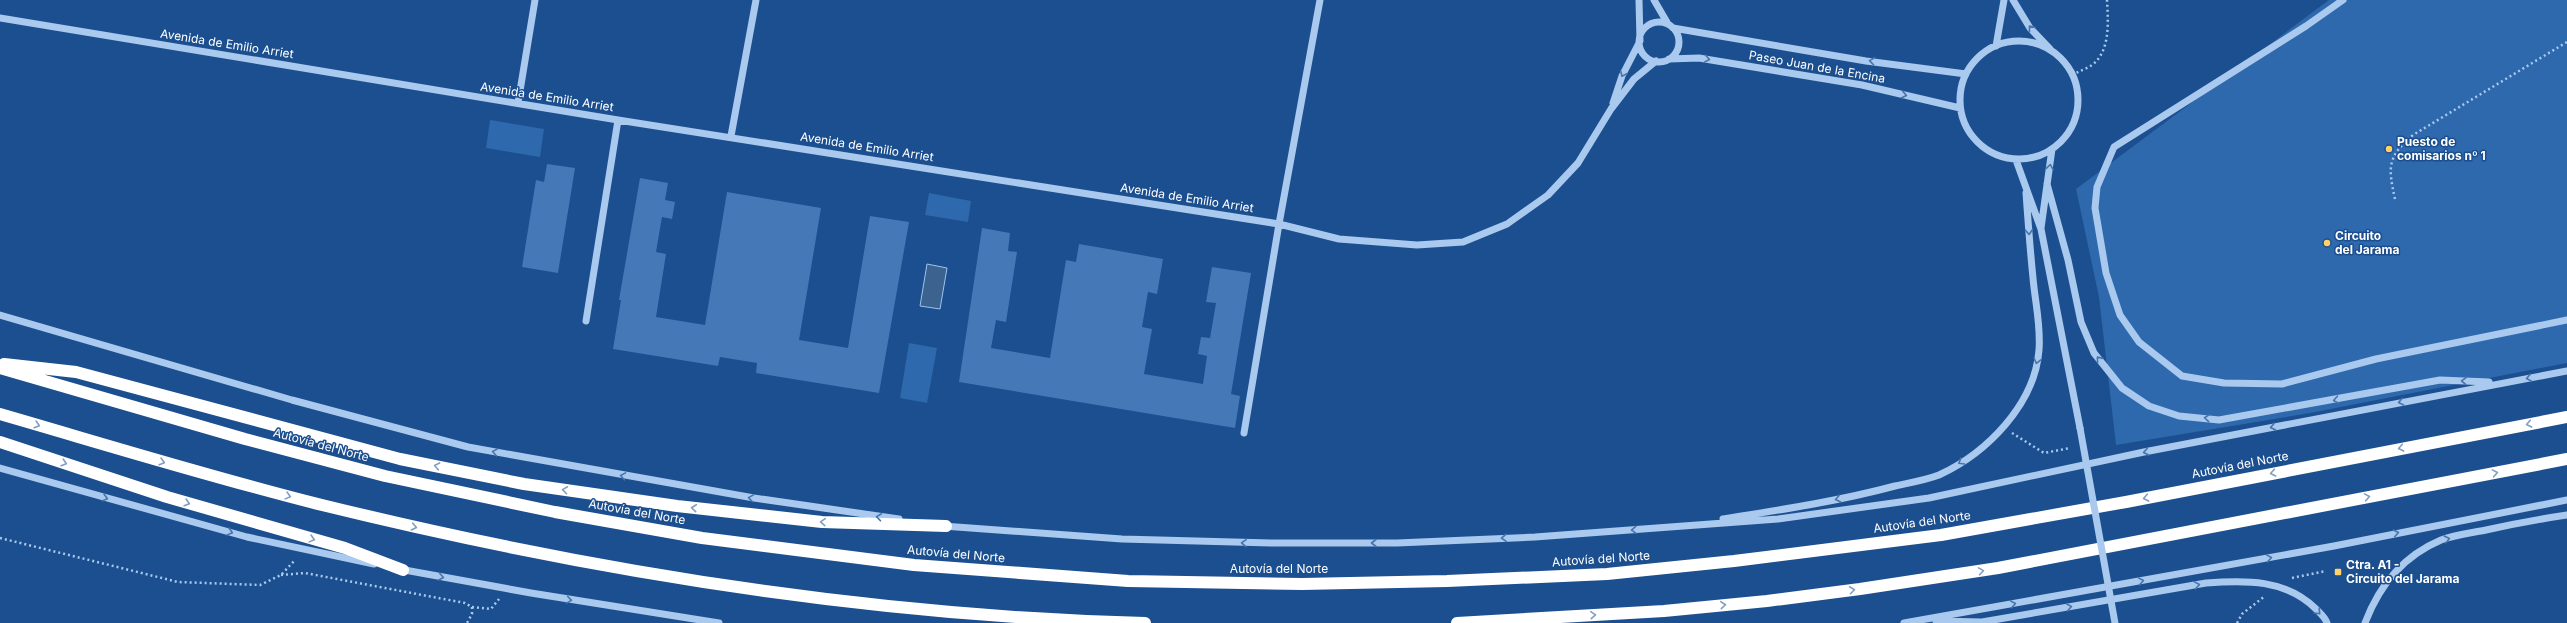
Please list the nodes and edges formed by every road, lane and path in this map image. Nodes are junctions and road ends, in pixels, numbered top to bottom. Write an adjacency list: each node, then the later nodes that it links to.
1 (535, 0): 20 (street)
2 (756, 0): 24 (street)
3 (1320, 0): 30 (street)
4 (1639, 0): 12 (street)
5 (1654, 0): 11 (street)
6 (2004, 0): 14 (street)
7 (2013, 0): 15 (street, one-way to 7)
8 (2107, 0): 19 (path)
9 (2343, 0): 33 (street)
10 (0, 18): 20 (street, Avenida de Emilio Arriet)
11 (1671, 26): 12 (street); 16 (street); 18 (street, Paseo Juan de la Encina, one-way to 11)
12 (1640, 41): 17 (street); 22 (street, one-way to 22)
13 (2567, 42): 29 (path)
14 (1996, 46): 15 (street); 18 (street)
15 (2053, 52): 19 (street)
16 (1669, 59): 17 (street); 21 (street, Paseo Juan de la Encina, one-way to 21)
17 (1656, 61): 22 (street, Avenida de Emilio Arriet)
18 (1966, 74): 21 (street)
19 (2072, 74): 25 (street)
20 (518, 103): 23 (street, Avenida de Emilio Arriet)
21 (1960, 108): 26 (street)
22 (1611, 109): 30 (street, Avenida de Emilio Arriet)
23 (618, 120): 24 (street, Avenida de Emilio Arriet); 34 (street)
24 (731, 136): 30 (street, Avenida de Emilio Arriet)
25 (2052, 149): 26 (street); 27 (street, one-way to 25)
26 (2016, 160): 28 (street)
27 (2047, 184): 31 (street); 38 (street, one-way to 27)
28 (2026, 193): 31 (street); 41 (street, one-way to 41)
29 (2395, 199)
30 (1279, 224): 42 (street)
31 (2041, 229): 63 (street, bridge)
32 (0, 315): 49 (street, one-way to 32)
33 (2567, 320)
34 (586, 321)
35 (0, 363): 49 (highway, one-way to 35)
36 (0, 368): 40 (highway, Autovía del Norte, one-way to 36)
37 (2567, 371): 38 (street, one-way to 38)
38 (2503, 383): 50 (street, one-way to 50)
39 (0, 414): 60 (highway, one-way to 60)
40 (2567, 416)
41 (2004, 427): 44 (path); 50 (street, one-way to 50)
42 (1244, 433)
43 (0, 442): 53 (highway, one-way to 53)
44 (2070, 448)
45 (2567, 459): 61 (highway, one-way to 45)
46 (0, 468): 52 (street, one-way to 52)
47 (2567, 500): 57 (street, one-way to 47)
48 (2567, 515): 65 (street, one-way to 48)
49 (946, 526): 50 (street, one-way to 49)
50 (1672, 527)
51 (0, 538): 54 (path)
52 (305, 549): 53 (street); 54 (path)
53 (403, 570): 55 (street, one-way to 55)
54 (282, 575): 56 (path)
55 (508, 589): 56 (path); 59 (street, one-way to 59)
56 (472, 607): 58 (path)
57 (1919, 621): 62 (street); 64 (street, one-way to 64)
58 (467, 623)
59 (720, 623)
60 (1145, 623)
61 (1457, 623)
62 (1904, 623)
63 (2115, 623)
64 (2328, 623)
65 (2365, 623)

